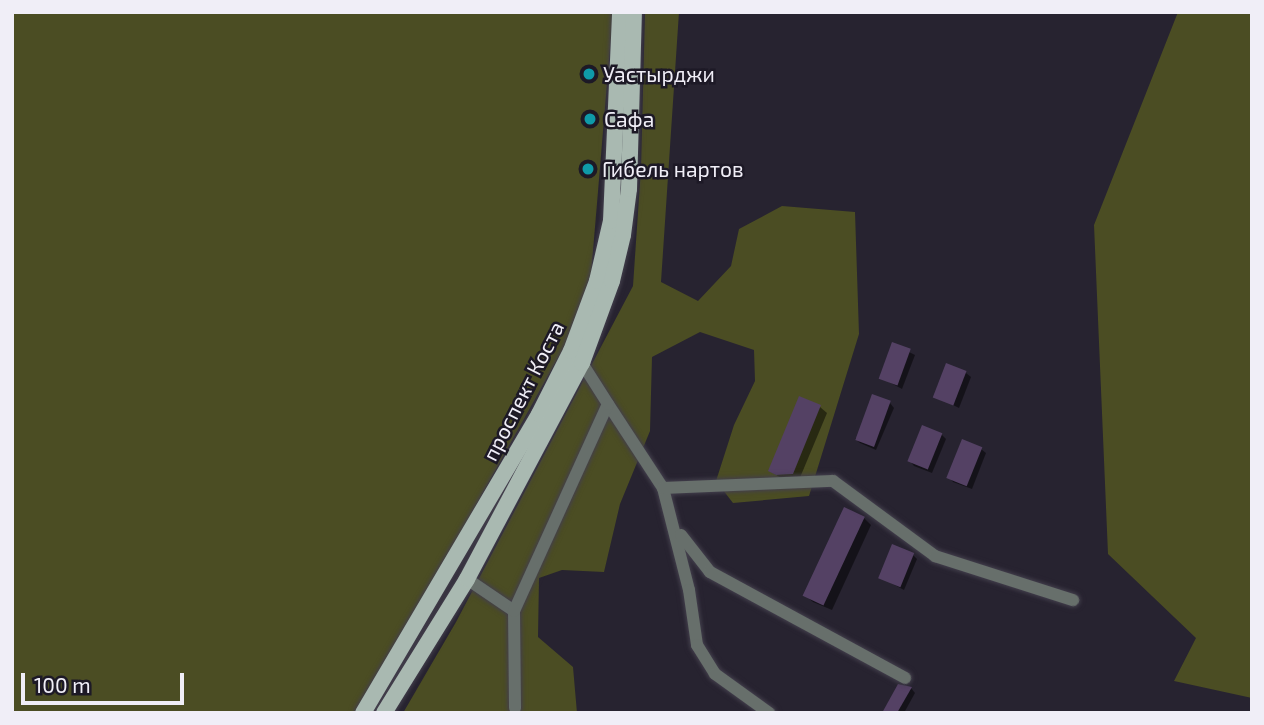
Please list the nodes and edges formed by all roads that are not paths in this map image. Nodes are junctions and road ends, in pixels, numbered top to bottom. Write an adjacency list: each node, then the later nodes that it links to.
1 (620, 12): 12 (main road, проспект Коста)
2 (634, 12): 3 (main road, проспект Коста)
3 (582, 363): 4 (street); 7 (main road, проспект Коста)
4 (608, 404): 5 (street); 9 (street)
5 (663, 488): 6 (street); 8 (street)
6 (675, 525): 10 (street); 14 (street)
7 (467, 579): 9 (street); 13 (main road, проспект Коста)
8 (1073, 600)
9 (514, 611): 11 (street)
10 (905, 678)
11 (515, 708)
12 (363, 713)
13 (384, 713)
14 (769, 713)

